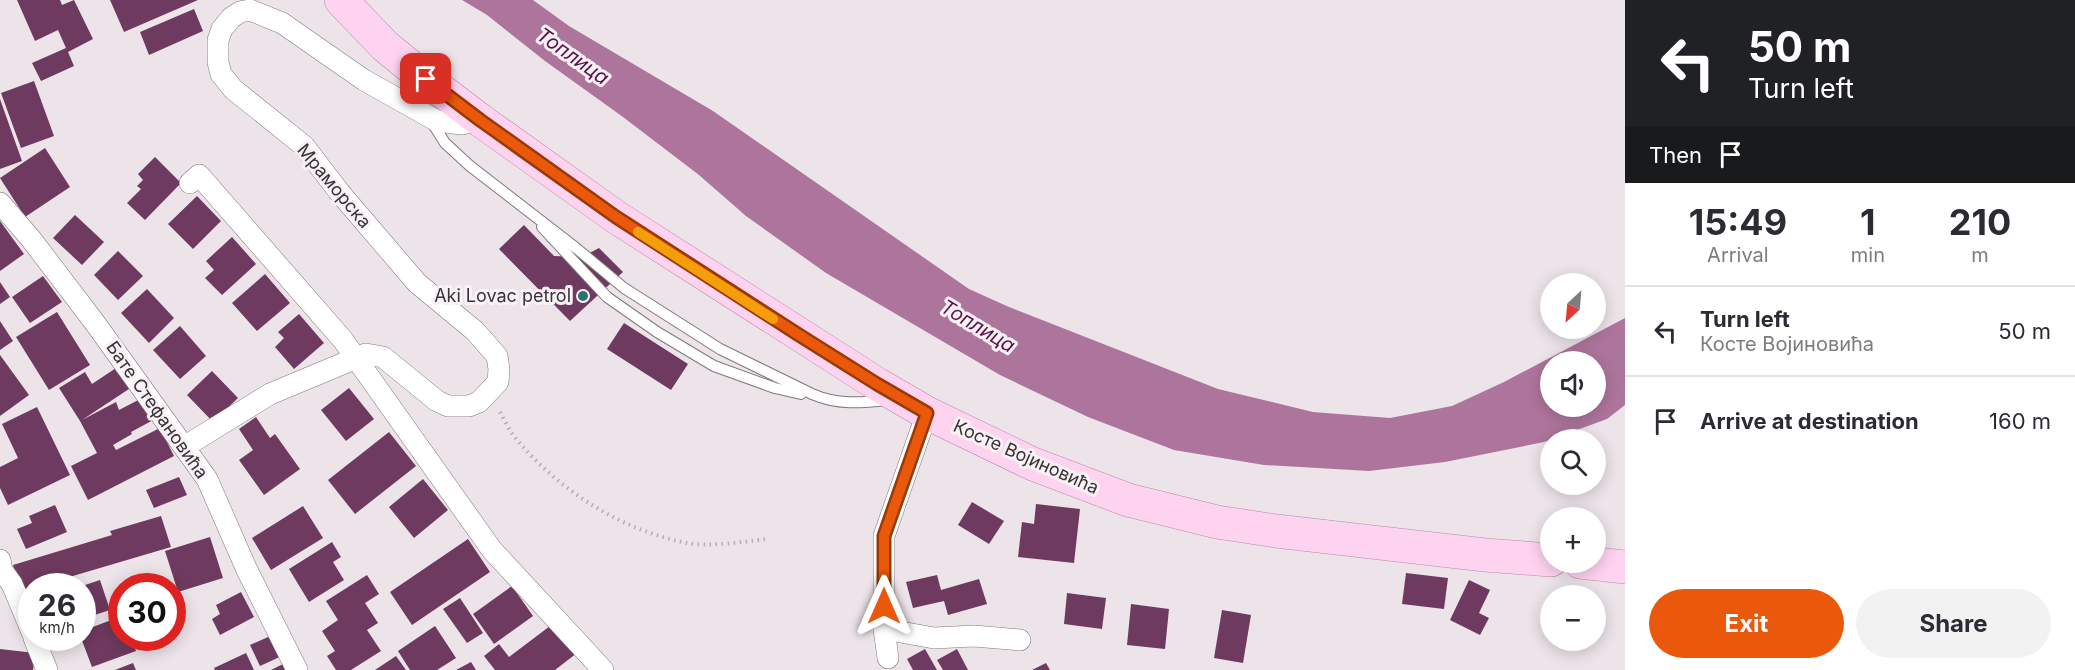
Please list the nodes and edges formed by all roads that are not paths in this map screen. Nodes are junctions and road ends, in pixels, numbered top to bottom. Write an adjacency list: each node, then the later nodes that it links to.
1 (341, 0): 3 (main road, Косте Војиновића)
2 (247, 5): 4 (street, Мраморска); 9 (street, Мраморска)
3 (412, 68): 4 (lane); 5 (main road, Косте Војиновића)
4 (428, 116): 5 (street, Мраморска); 8 (lane)
5 (480, 120): 11 (main road, Косте Војиновића)
6 (190, 183): 9 (street)
7 (0, 203): 12 (street, Бате Стефановића)
8 (526, 209): 10 (lane); 10 (lane)
9 (356, 357): 12 (street); 24 (street)
10 (825, 400): 11 (lane)
11 (915, 406): 13 (main road, Косте Војиновића); 18 (street)
12 (184, 447): 23 (street, Бате Стефановића)
13 (1540, 559)
14 (1606, 565): 16 (main road)
15 (1, 567): 17 (street)
16 (1625, 567)
17 (18, 598)
18 (884, 629): 19 (street); 21 (street)
19 (1020, 639)
20 (39, 651): 22 (street)
21 (888, 658)
22 (47, 670)
23 (297, 670)
24 (603, 670)

